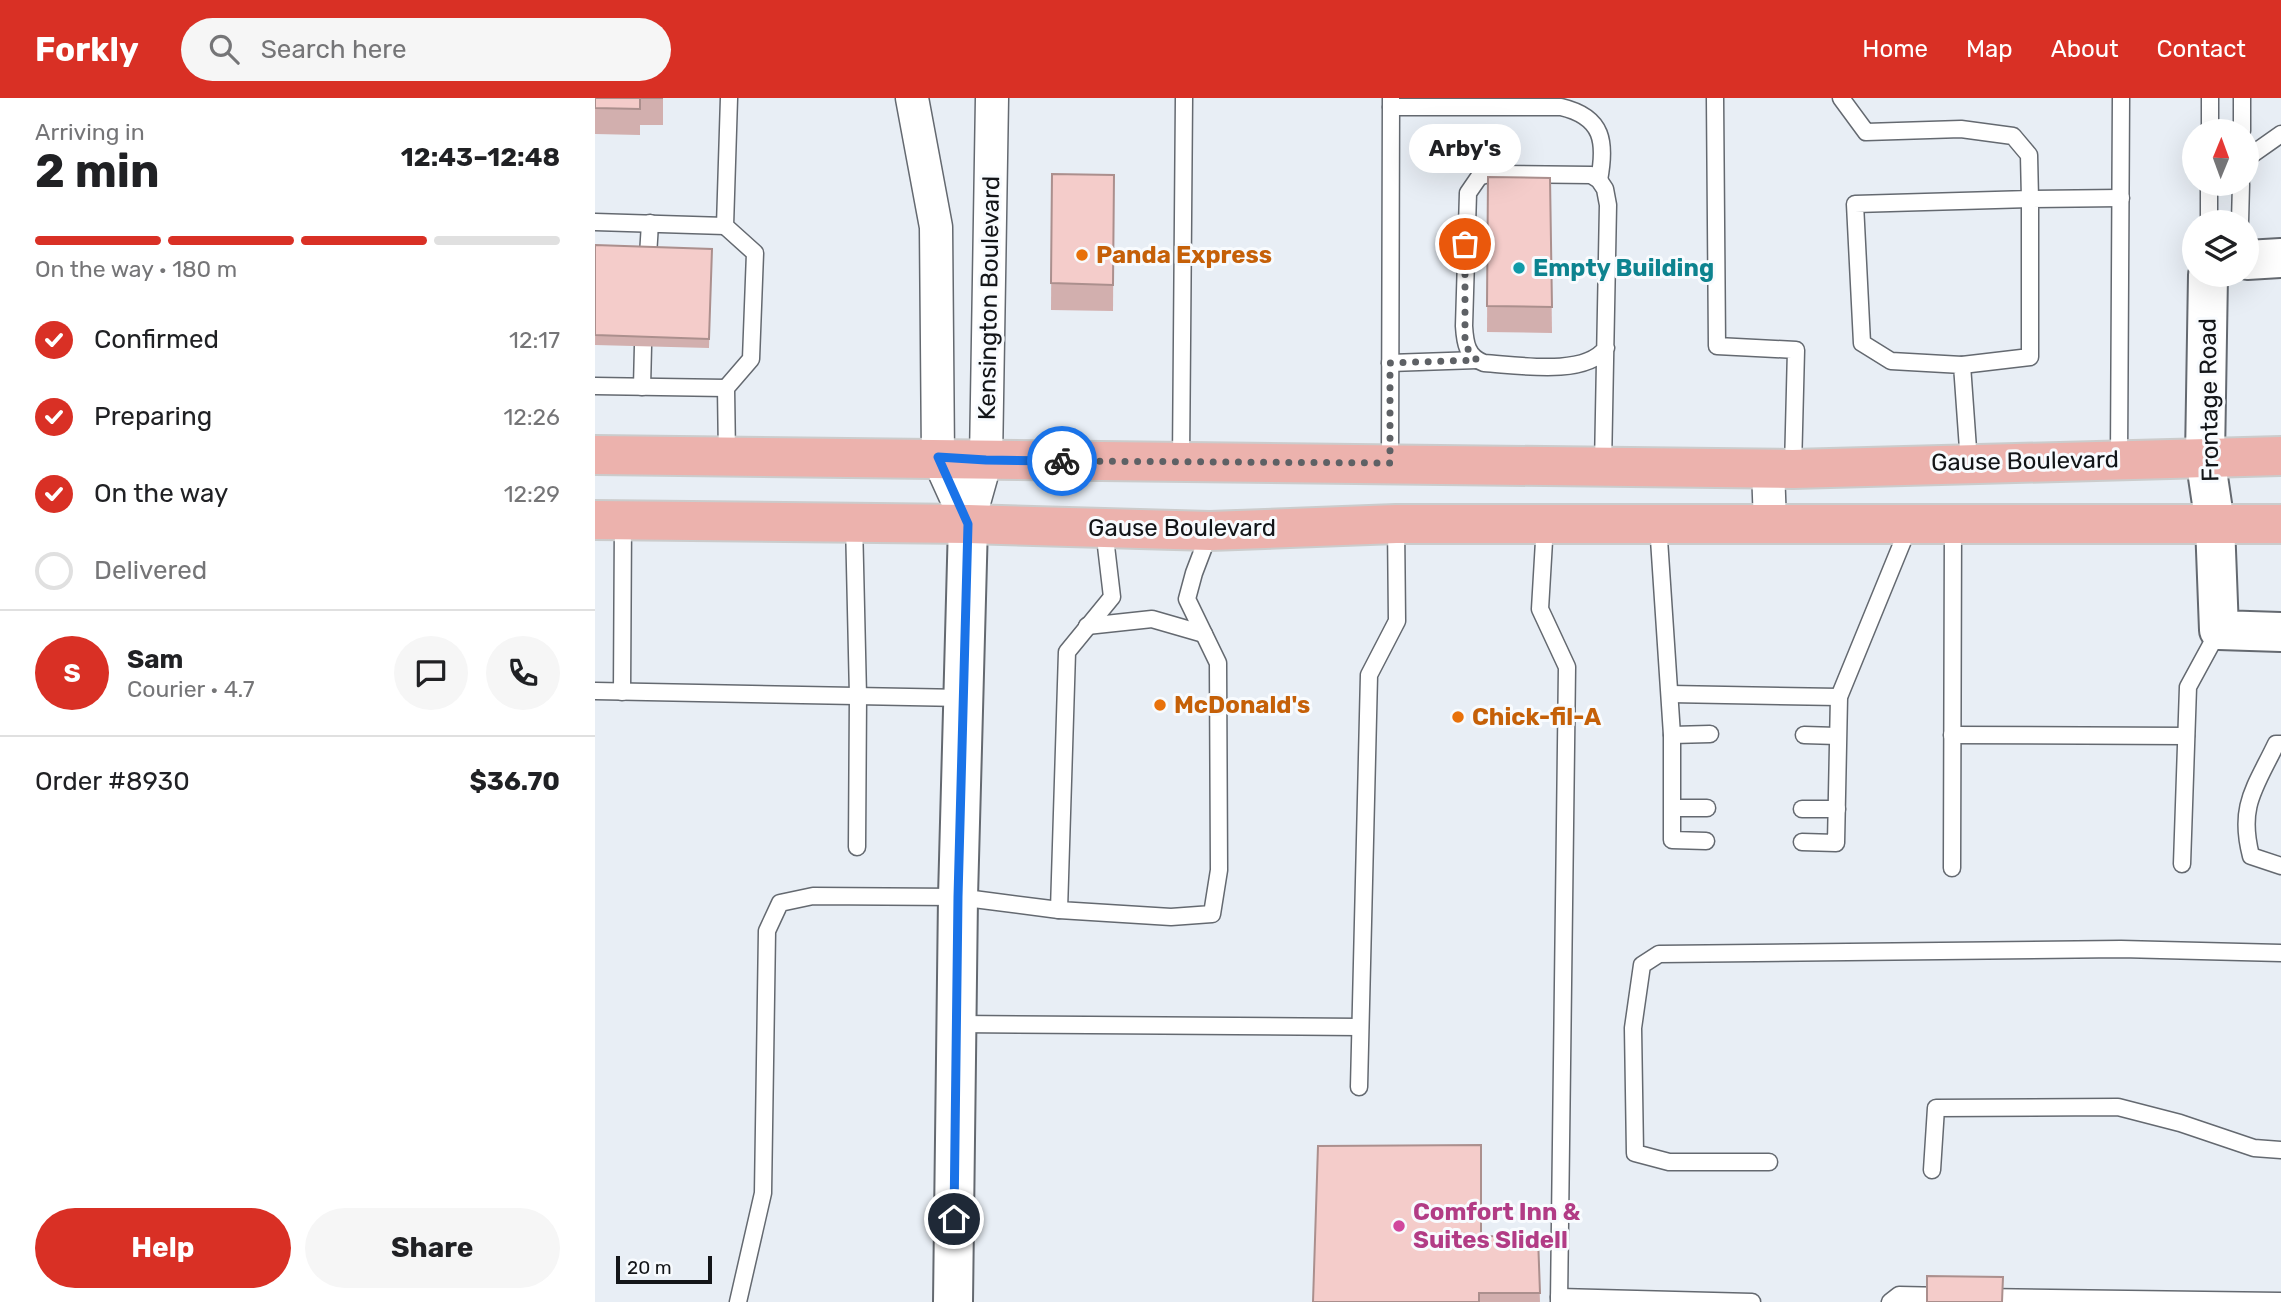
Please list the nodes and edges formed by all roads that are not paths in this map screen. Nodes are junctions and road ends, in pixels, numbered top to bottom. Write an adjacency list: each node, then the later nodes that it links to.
1 (729, 98): 20 (lane)
2 (912, 98): 36 (street, Kensington Boulevard)
3 (992, 98): 39 (street, Kensington Boulevard)
4 (1184, 98): 40 (lane)
5 (1715, 98): 44 (lane)
6 (1841, 98): 17 (lane)
7 (2121, 98): 16 (lane)
8 (2210, 98): 11 (lane)
9 (2242, 98): 12 (lane)
10 (1391, 103): 15 (lane); 28 (lane)
11 (2210, 119)
12 (2242, 119)
13 (2281, 134): 14 (lane)
14 (2259, 150)
15 (1599, 180): 26 (lane); 27 (lane)
16 (2120, 198): 17 (lane); 38 (lane)
17 (2030, 199): 29 (lane); 29 (lane)
18 (595, 222): 19 (lane)
19 (650, 223): 20 (lane); 21 (lane)
20 (725, 226): 32 (lane)
21 (648, 256)
22 (2281, 258): 23 (street)
23 (2259, 259)
24 (2209, 287): 37 (street, Frontage Road)
25 (643, 346): 31 (lane)
26 (1606, 348): 27 (lane); 43 (lane)
27 (1477, 360): 28 (lane)
28 (1390, 363): 41 (lane)
29 (1962, 365): 42 (lane)
30 (595, 387): 31 (lane)
31 (642, 387): 32 (lane)
32 (726, 388): 35 (lane)
33 (595, 455): 35 (main road, Gause Boulevard)
34 (2281, 456): 37 (main road, Gause Boulevard)
35 (727, 457): 36 (main road, Gause Boulevard)
36 (938, 457): 39 (main road, Gause Boulevard); 47 (street, Kensington Boulevard)
37 (2205, 457): 38 (main road, Gause Boulevard); 54 (street, Frontage Road)
38 (2119, 459): 42 (main road, Gause Boulevard)
39 (986, 460): 40 (main road, Gause Boulevard); 47 (street, Kensington Boulevard)
40 (1181, 462): 41 (main road, Gause Boulevard)
41 (1390, 463): 43 (main road, Gause Boulevard)
42 (1969, 463): 44 (main road, Gause Boulevard)
43 (1603, 466): 44 (main road, Gause Boulevard)
44 (1781, 468): 51 (street)
45 (609, 520): 46 (main road, Gause Boulevard); 63 (lane)
46 (854, 522): 47 (main road, Gause Boulevard); 65 (lane)
47 (968, 524): 56 (main road, Gause Boulevard); 67 (street)
48 (1396, 524): 49 (main road, Gause Boulevard); 57 (main road, Gause Boulevard); 89 (lane)
49 (1545, 524): 50 (main road, Gause Boulevard); 94 (lane)
50 (1658, 524): 51 (main road, Gause Boulevard); 64 (lane)
51 (1770, 524): 52 (main road, Gause Boulevard)
52 (1910, 524): 53 (main road, Gause Boulevard); 66 (lane)
53 (1953, 524): 54 (main road, Gause Boulevard); 71 (lane)
54 (2215, 524): 55 (main road, Gause Boulevard); 59 (street, Frontage Road)
55 (2281, 524)
56 (1104, 530): 57 (main road, Gause Boulevard); 58 (lane)
57 (1210, 531): 61 (lane)
58 (1087, 626): 61 (lane); 86 (lane)
59 (2218, 630): 60 (street); 73 (lane)
60 (2281, 632)
61 (1204, 634): 86 (lane)
62 (595, 691): 63 (lane)
63 (622, 692): 65 (lane)
64 (1670, 694): 66 (lane); 69 (lane)
65 (857, 696): 67 (lane); 81 (lane)
66 (1839, 696): 72 (lane)
67 (963, 698): 85 (street)
68 (1710, 734): 69 (lane)
69 (1672, 735): 75 (lane)
70 (1804, 735): 72 (lane)
71 (1952, 735): 73 (lane); 84 (lane)
72 (1837, 736): 78 (lane)
73 (2186, 736): 82 (lane)
74 (2279, 744): 83 (lane)
75 (1673, 808): 76 (lane); 79 (lane)
76 (1707, 808)
77 (1802, 809): 78 (lane)
78 (1837, 810): 80 (lane)
79 (1706, 841)
80 (1802, 842)
81 (857, 847)
82 (2182, 864)
83 (2281, 866)
84 (1952, 868)
85 (958, 897): 86 (lane); 88 (street); 97 (lane)
86 (1059, 911)
87 (2281, 953): 92 (lane)
88 (956, 1024): 89 (lane); 98 (street)
89 (1360, 1027): 90 (lane)
90 (1359, 1087)
91 (2281, 1150): 93 (lane)
92 (1769, 1162)
93 (1932, 1170)
94 (1559, 1299): 99 (lane)
95 (2041, 1300): 96 (lane); 100 (lane)
96 (2281, 1301)
97 (738, 1302)
98 (953, 1302)
99 (1752, 1302)
100 (1890, 1302)

